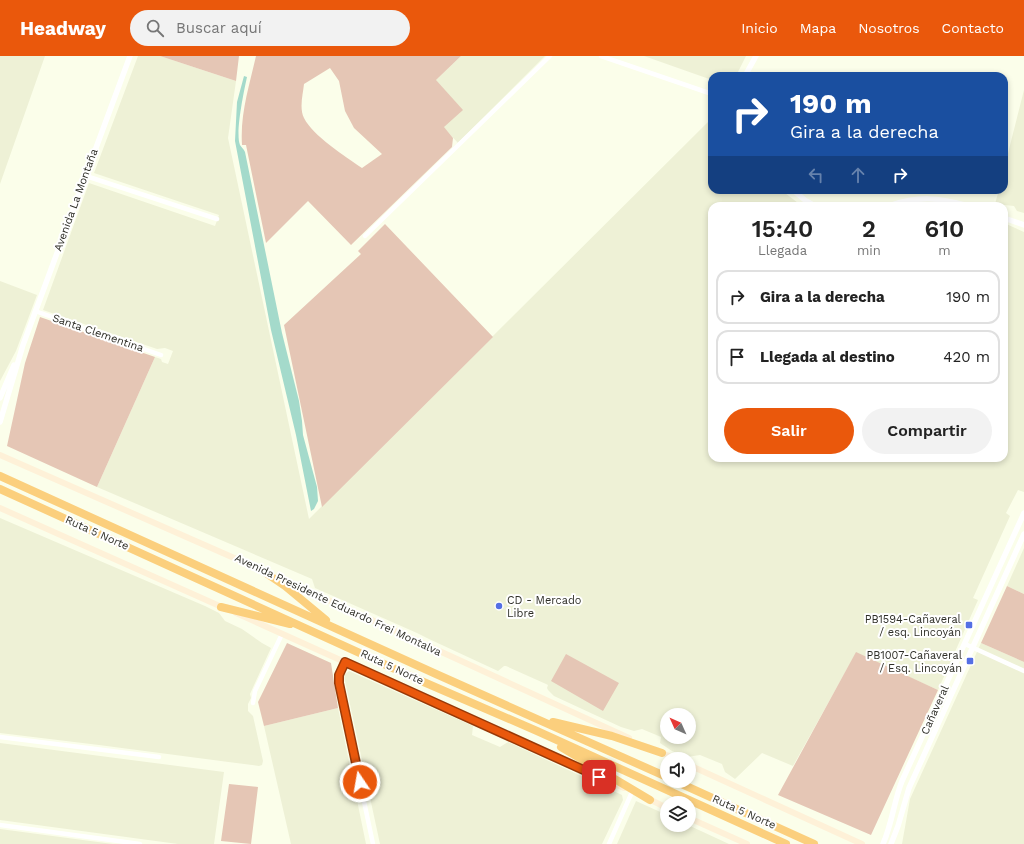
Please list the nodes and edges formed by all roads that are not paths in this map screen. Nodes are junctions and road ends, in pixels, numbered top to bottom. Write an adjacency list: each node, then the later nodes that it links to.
1 (130, 56): 7 (street, Avenida La Montaña)
2 (550, 56): 15 (street)
3 (601, 56): 6 (street)
4 (756, 56): 5 (street)
5 (747, 72)
6 (708, 93)
7 (86, 176): 12 (street); 16 (street, Avenida La Montaña)
8 (798, 194): 9 (street)
9 (809, 202)
10 (899, 202): 11 (street)
11 (956, 202)
12 (217, 219)
13 (1008, 219): 14 (street)
14 (1024, 225)
15 (365, 236)
16 (35, 311): 17 (street, Avenida La Montaña); 18 (street, Santa Clementina)
17 (23, 345): 19 (street, Avenida La Montaña); 20 (street, Avenida La Montaña)
18 (161, 355)
19 (0, 398)
20 (0, 422)
21 (0, 454): 29 (main road, Avenida Presidente Eduardo Frei Montalva)
22 (0, 476): 32 (highway, Ruta 5 Norte)
23 (0, 489): 31 (highway, Ruta 5 Norte)
24 (0, 508): 26 (main road)
25 (0, 511): 26 (main road)
26 (10, 512): 30 (main road)
27 (1024, 513): 34 (street, Cañaveral)
28 (1024, 534): 35 (street, Cañaveral)
29 (263, 571): 32 (highway); 42 (main road, Avenida Presidente Eduardo Frei Montalva)
30 (221, 606): 31 (highway); 33 (main road)
31 (304, 627): 40 (highway, Ruta 5 Norte)
32 (342, 631): 39 (highway, Ruta 5 Norte)
33 (282, 634): 36 (main road); 38 (street)
34 (965, 644): 35 (street); 61 (street, Cañaveral)
35 (973, 648): 37 (street); 62 (street, Cañaveral)
36 (345, 662): 48 (main road); 55 (street)
37 (1024, 671)
38 (253, 703)
39 (531, 716): 43 (highway); 46 (highway, Ruta 5 Norte)
40 (537, 731): 49 (highway); 58 (highway, Ruta 5 Norte)
41 (0, 737): 44 (street)
42 (660, 752)
43 (660, 752)
44 (159, 757)
45 (696, 768): 53 (main road)
46 (660, 775)
47 (690, 788): 59 (highway, Ruta 5 Norte)
48 (632, 792): 49 (main road); 56 (street)
49 (650, 800): 50 (main road)
50 (660, 805)
51 (696, 821): 57 (main road)
52 (0, 825): 54 (street)
53 (856, 842): 60 (main road)
54 (140, 844)
55 (373, 844)
56 (609, 844)
57 (746, 844)
58 (786, 844)
59 (814, 844)
60 (862, 844)
61 (883, 844)
62 (892, 844)

